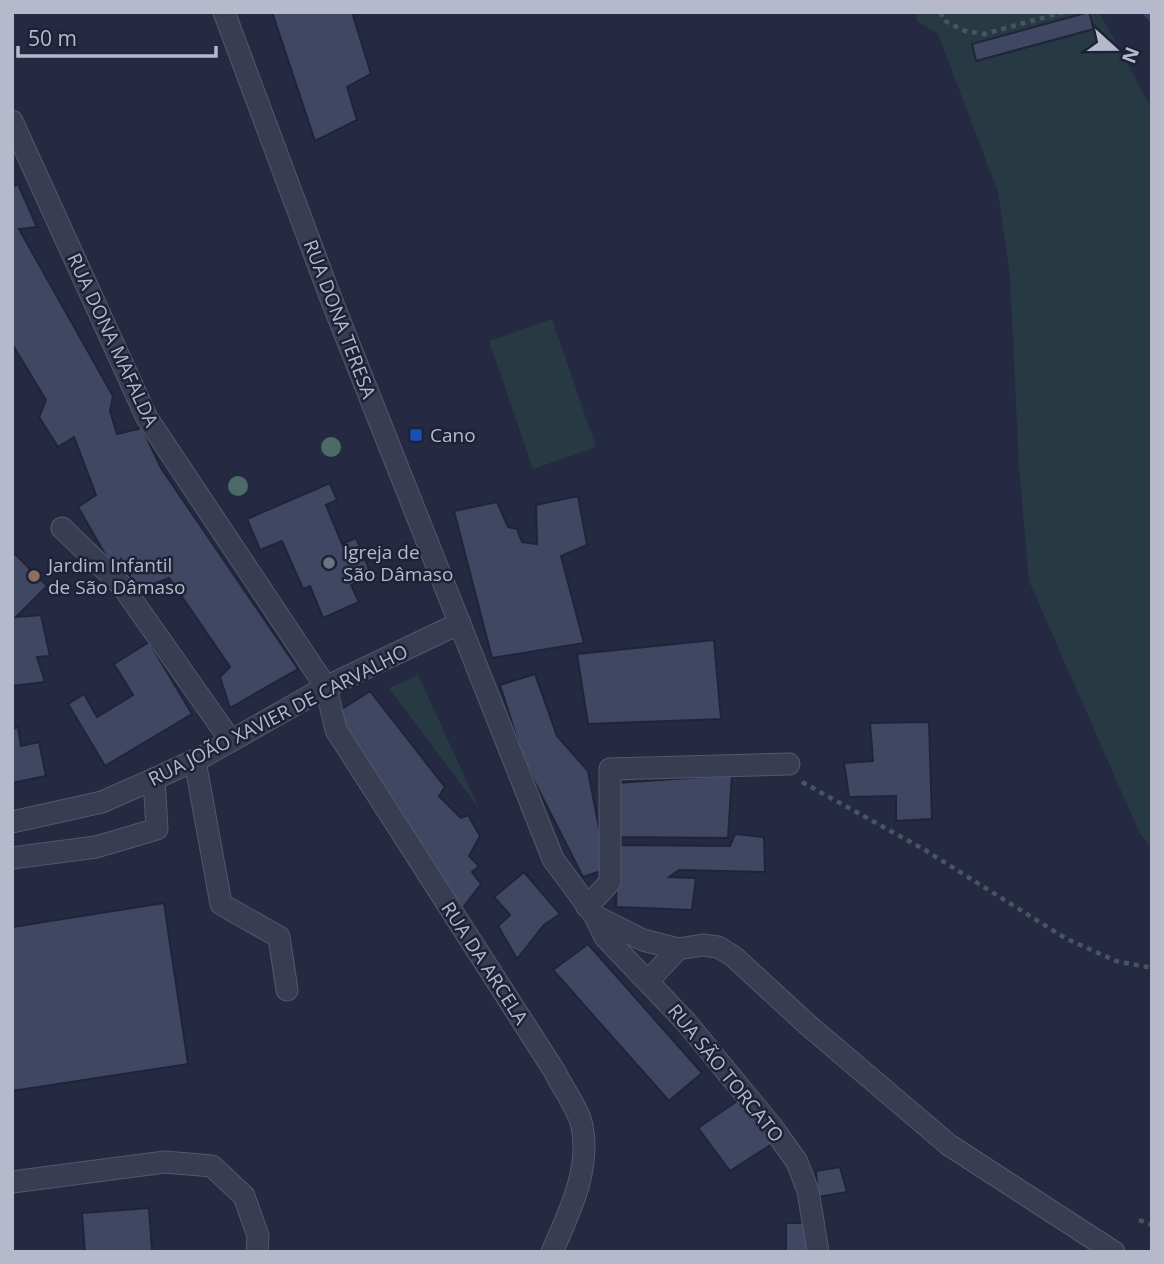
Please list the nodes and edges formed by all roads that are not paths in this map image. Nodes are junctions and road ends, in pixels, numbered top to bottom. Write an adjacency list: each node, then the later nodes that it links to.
1 (223, 12): 4 (street, RUA DONA TERESA)
2 (12, 121): 5 (street, RUA DONA MAFALDA)
3 (62, 528): 6 (street)
4 (460, 623): 5 (street, RUA JOÃO XAVIER DE CARVALHO); 12 (street, RUA SÃO TORCATO)
5 (326, 687): 6 (street, RUA JOÃO XAVIER DE CARVALHO); 18 (street, RUA DA ARCELA)
6 (231, 741): 7 (street, RUA JOÃO XAVIER DE CARVALHO)
7 (195, 761): 9 (street, RUA JOÃO XAVIER DE CARVALHO); 15 (street)
8 (781, 764): 12 (street)
9 (154, 779): 10 (street, RUA JOÃO XAVIER DE CARVALHO); 11 (street)
10 (12, 822)
11 (12, 858)
12 (591, 911): 13 (street, RUA SÃO TORCATO); 14 (street, RUA SÃO TORCATO)
13 (678, 949): 14 (street); 20 (street, RUA SÃO TORCATO)
14 (648, 981): 19 (street, RUA SÃO TORCATO)
15 (287, 990)
16 (12, 1182): 17 (street)
17 (257, 1252)
18 (552, 1252)
19 (818, 1252)
20 (1114, 1252)

